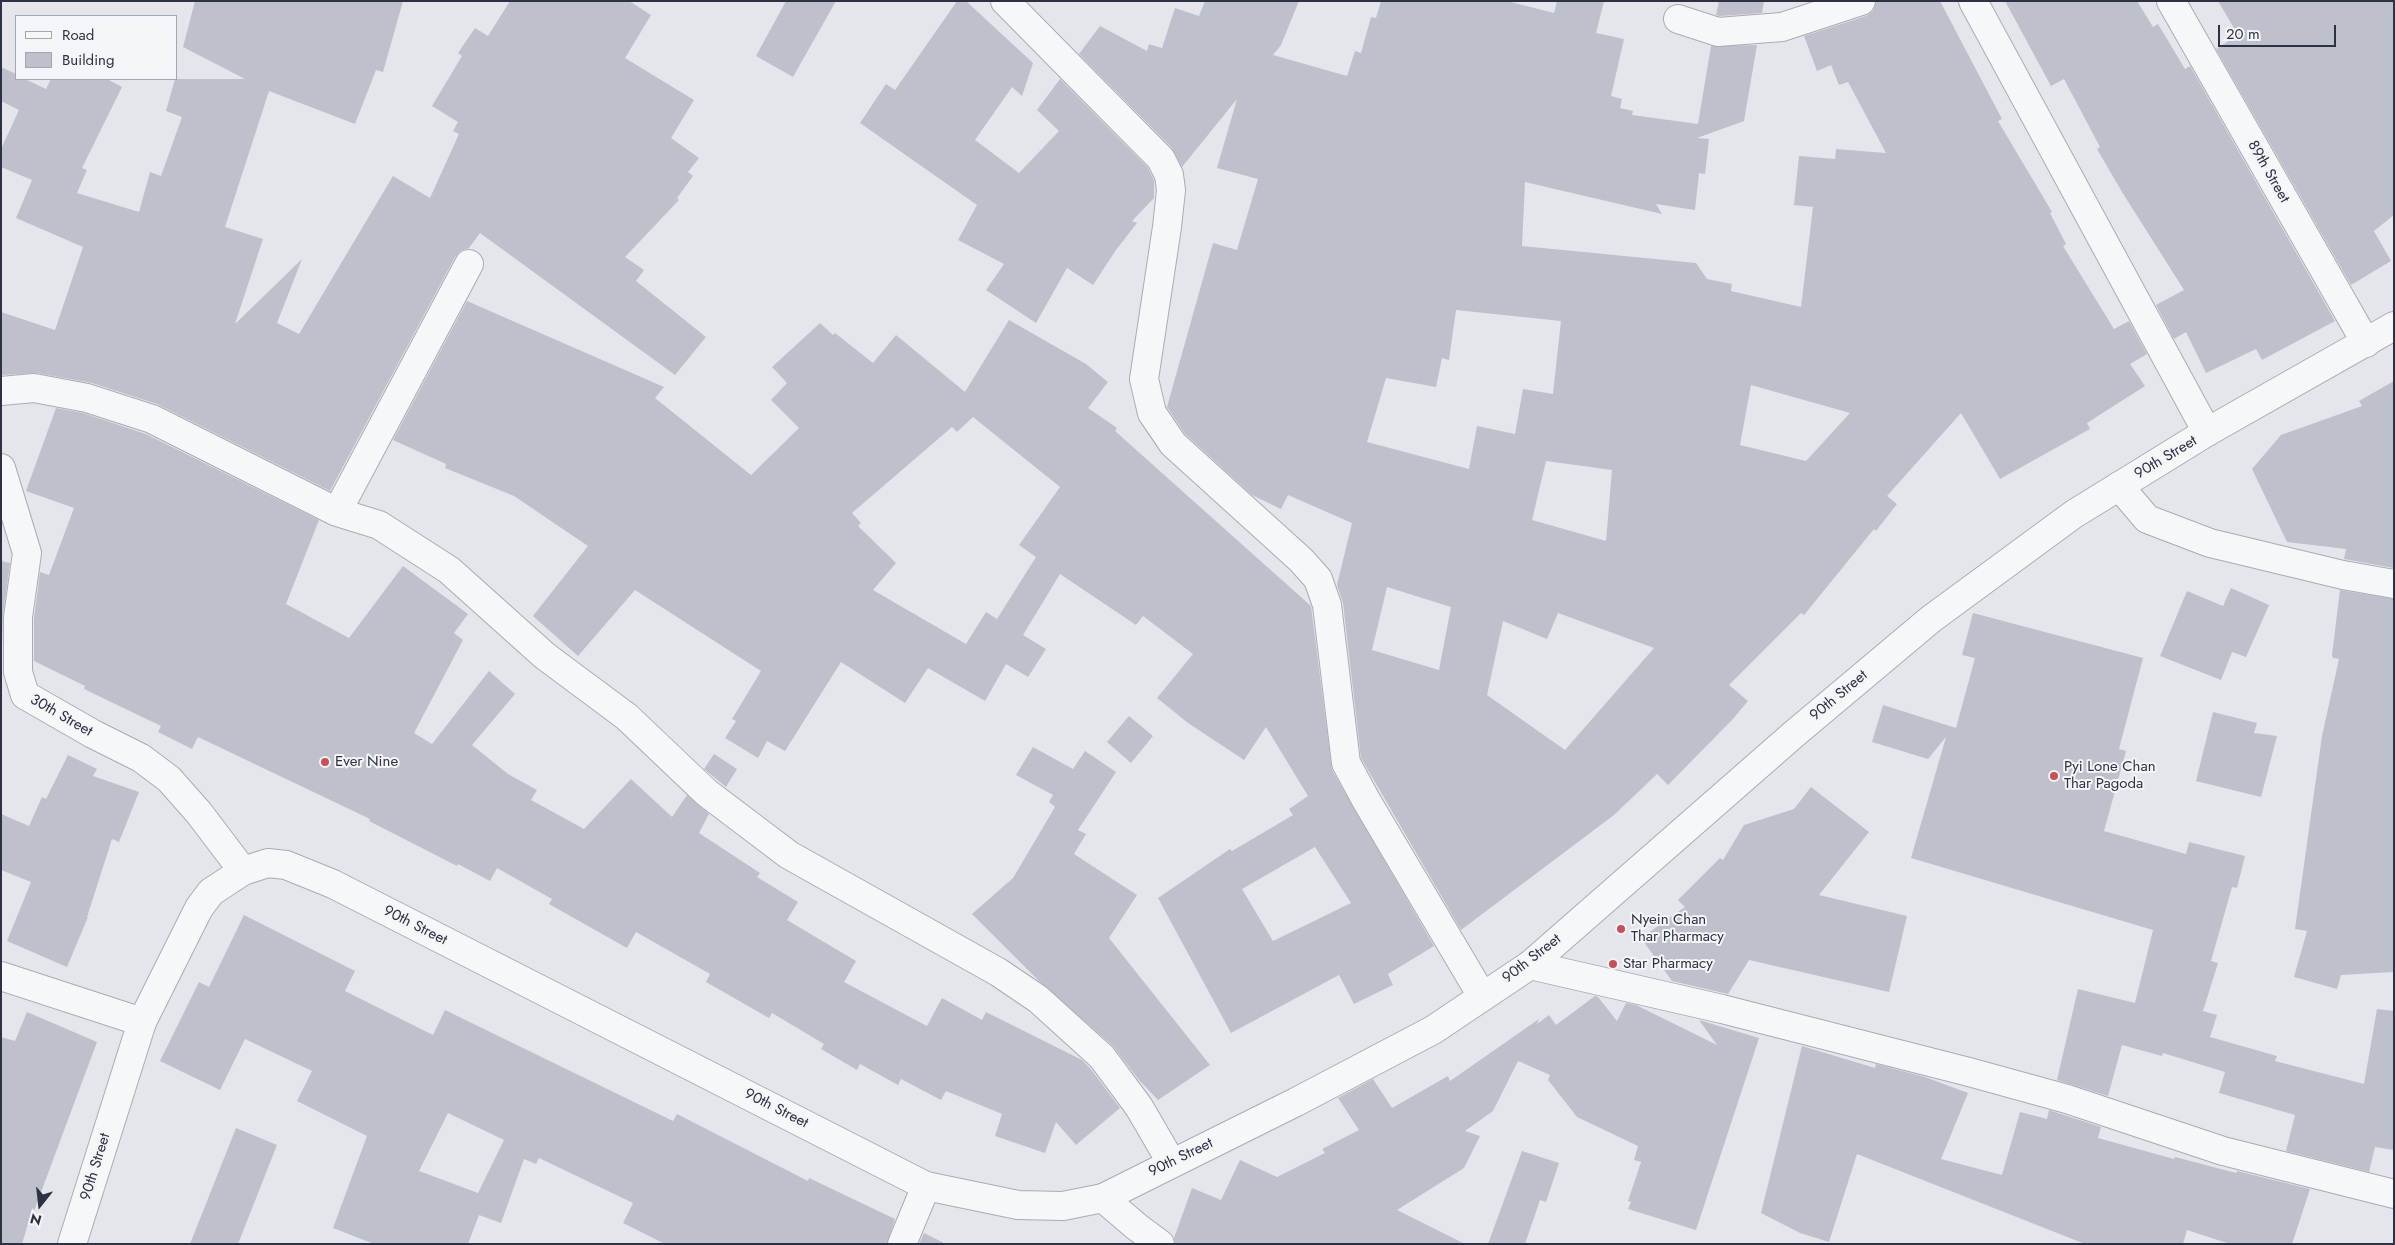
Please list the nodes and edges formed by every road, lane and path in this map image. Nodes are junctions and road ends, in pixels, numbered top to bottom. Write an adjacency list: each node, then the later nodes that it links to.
1 (1005, 1): 19 (street)
2 (1861, 1): 5 (street)
3 (1973, 1): 10 (street)
4 (2171, 1): 8 (street, 89th Street)
5 (1678, 19)
6 (469, 264): 13 (street)
7 (2394, 326): 8 (street, 90th Street)
8 (2366, 343): 10 (street, 90th Street)
9 (1, 390): 13 (street)
10 (2207, 432): 12 (street, 90th Street)
11 (1, 468): 15 (street, 30th Street)
12 (2119, 486): 14 (street); 17 (street, 90th Street)
13 (337, 512): 21 (street)
14 (2394, 584)
15 (13, 698): 16 (street, 30th Street)
16 (243, 871): 20 (street, 90th Street); 22 (street, 90th Street)
17 (1530, 965): 19 (street, 90th Street); 23 (street)
18 (1, 976): 20 (street)
19 (1482, 996): 21 (street, 90th Street)
20 (142, 1022): 25 (street, 90th Street)
21 (1171, 1162): 24 (street, 90th Street)
22 (926, 1186): 24 (street, 90th Street); 26 (street)
23 (2394, 1194)
24 (1103, 1198): 27 (street)
25 (72, 1244)
26 (902, 1244)
27 (1160, 1244)

